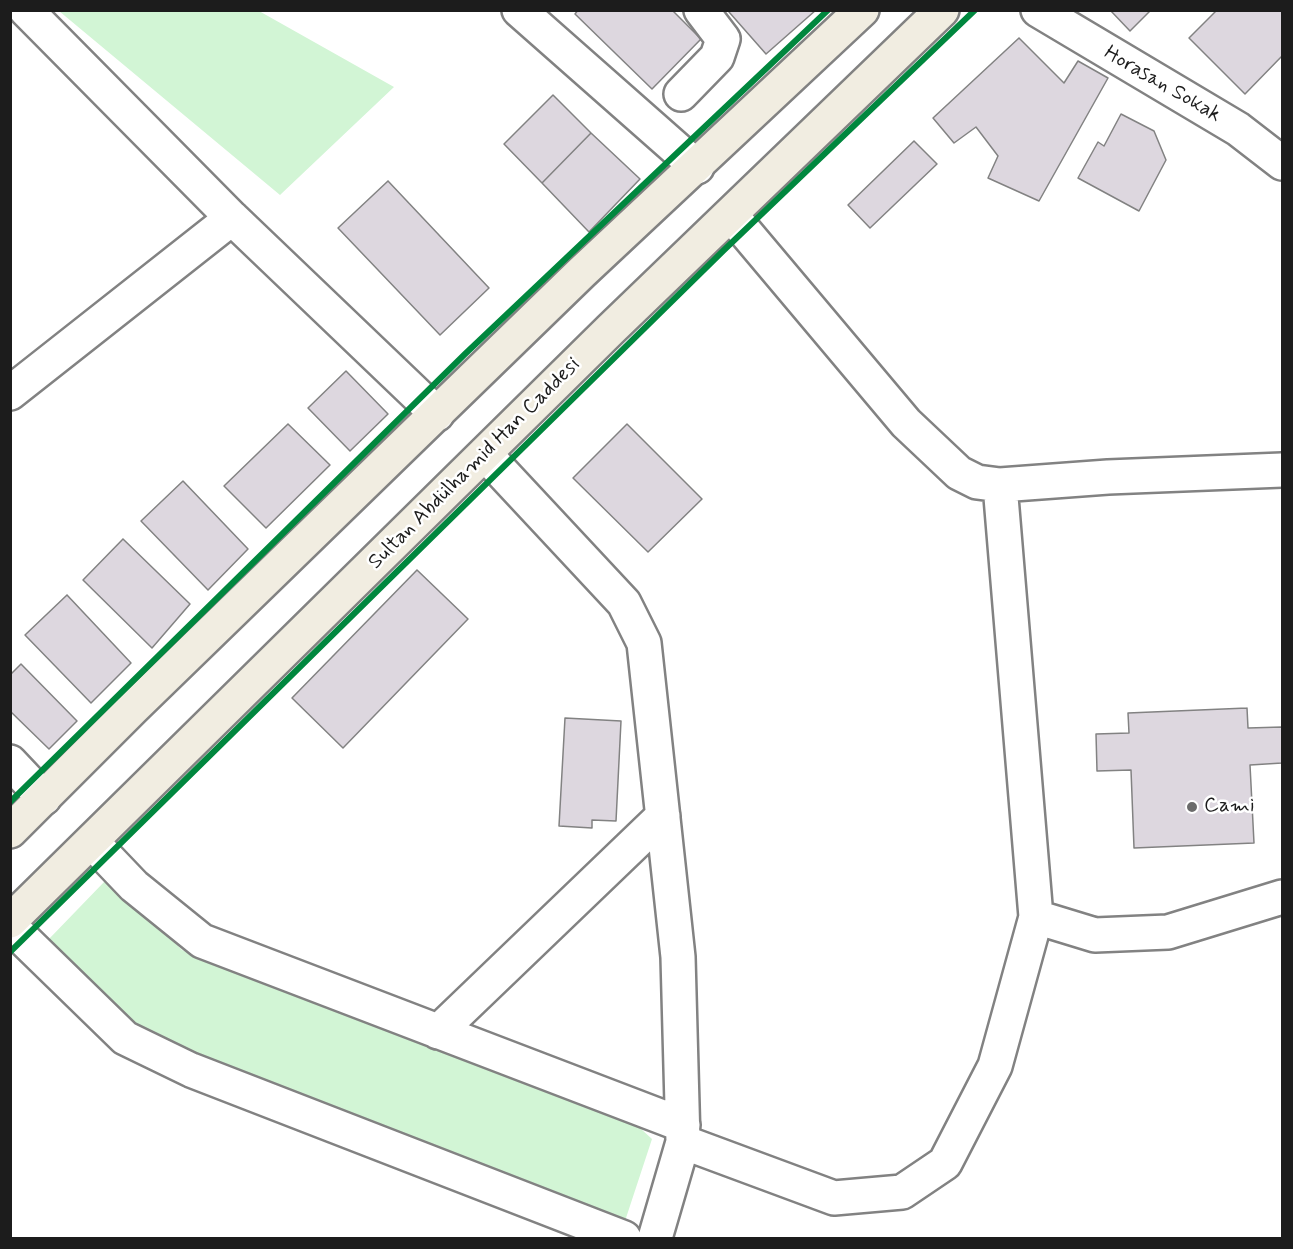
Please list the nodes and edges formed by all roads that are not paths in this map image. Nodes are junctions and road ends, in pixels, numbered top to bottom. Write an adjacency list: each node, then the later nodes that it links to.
1 (26, 10): 11 (street)
2 (519, 10): 9 (street)
3 (701, 10): 7 (street)
4 (862, 10): 9 (main road)
5 (942, 10): 10 (main road, Sultan Abdülhamid Han Caddesi)
6 (1038, 10): 8 (street, Horasan Sokak)
7 (681, 94)
8 (1282, 163)
9 (697, 167): 13 (main road)
10 (731, 215): 14 (main road, Sultan Abdülhamid Han Caddesi); 16 (street)
11 (232, 218): 12 (street); 13 (street)
12 (10, 393)
13 (437, 414): 18 (main road)
14 (485, 454): 19 (street); 21 (main road, Sultan Abdülhamid Han Caddesi)
15 (1282, 470): 16 (street)
16 (1000, 485): 23 (street)
17 (10, 762): 18 (street)
18 (44, 798): 20 (main road)
19 (663, 816): 26 (street); 27 (street)
20 (10, 831)
21 (92, 842): 24 (main road, Sultan Abdülhamid Han Caddesi); 26 (street)
22 (1282, 897): 23 (street)
23 (1036, 917): 27 (street)
24 (10, 921)
25 (10, 926): 28 (street)
26 (438, 1032): 27 (street)
27 (683, 1134): 29 (street)
28 (624, 1239)
29 (655, 1239)

